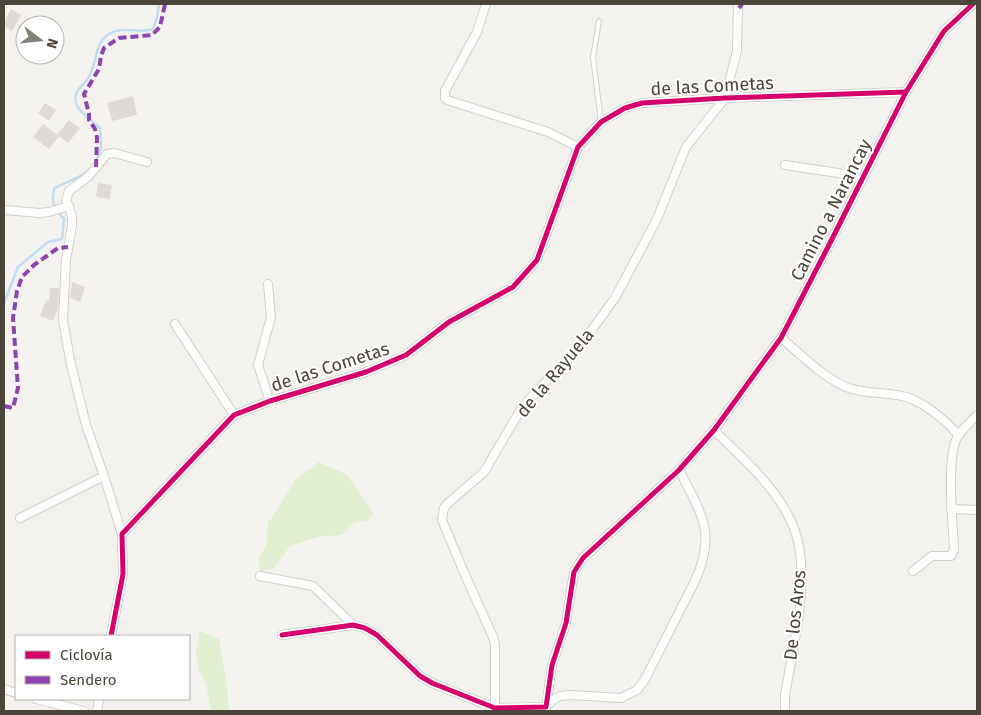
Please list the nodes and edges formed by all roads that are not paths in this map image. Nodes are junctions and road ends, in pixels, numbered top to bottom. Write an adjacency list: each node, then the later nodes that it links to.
1 (486, 4): 8 (street)
2 (973, 4): 5 (street, Camino a Narancay)
3 (738, 6): 6 (street, de la Rayuela)
4 (599, 21): 7 (lane)
5 (906, 92): 6 (street, de las Cometas); 11 (street, Camino a Narancay)
6 (725, 98): 7 (street, de las Cometas); 34 (street, de la Rayuela)
7 (601, 122): 8 (street, de las Cometas)
8 (578, 147): 17 (street, de las Cometas)
9 (147, 162): 12 (street)
10 (786, 165): 11 (street)
11 (863, 179): 16 (street, Camino a Narancay)
12 (69, 206): 13 (street); 23 (street)
13 (4, 210)
14 (268, 284): 17 (street)
15 (176, 324): 18 (street)
16 (781, 338): 20 (street, Camino a Narancay); 21 (street)
17 (270, 401): 18 (street, de las Cometas)
18 (234, 415): 27 (street, de las Cometas)
19 (977, 415): 21 (street)
20 (714, 430): 22 (street, Camino a Narancay); 37 (street, De los Aros)
21 (958, 435): 24 (street)
22 (679, 470): 35 (street, Camino a Narancay); 35 (street)
23 (104, 476): 26 (street); 27 (street)
24 (951, 509): 25 (street); 28 (street)
25 (977, 510)
26 (20, 518)
27 (122, 534): 31 (street)
28 (913, 571)
29 (260, 576): 30 (street)
30 (354, 625): 32 (street); 34 (street)
31 (112, 635)
32 (282, 636)
33 (40, 700): 36 (street)
34 (495, 708): 35 (street)
35 (546, 709)
36 (84, 711)
37 (785, 711)

